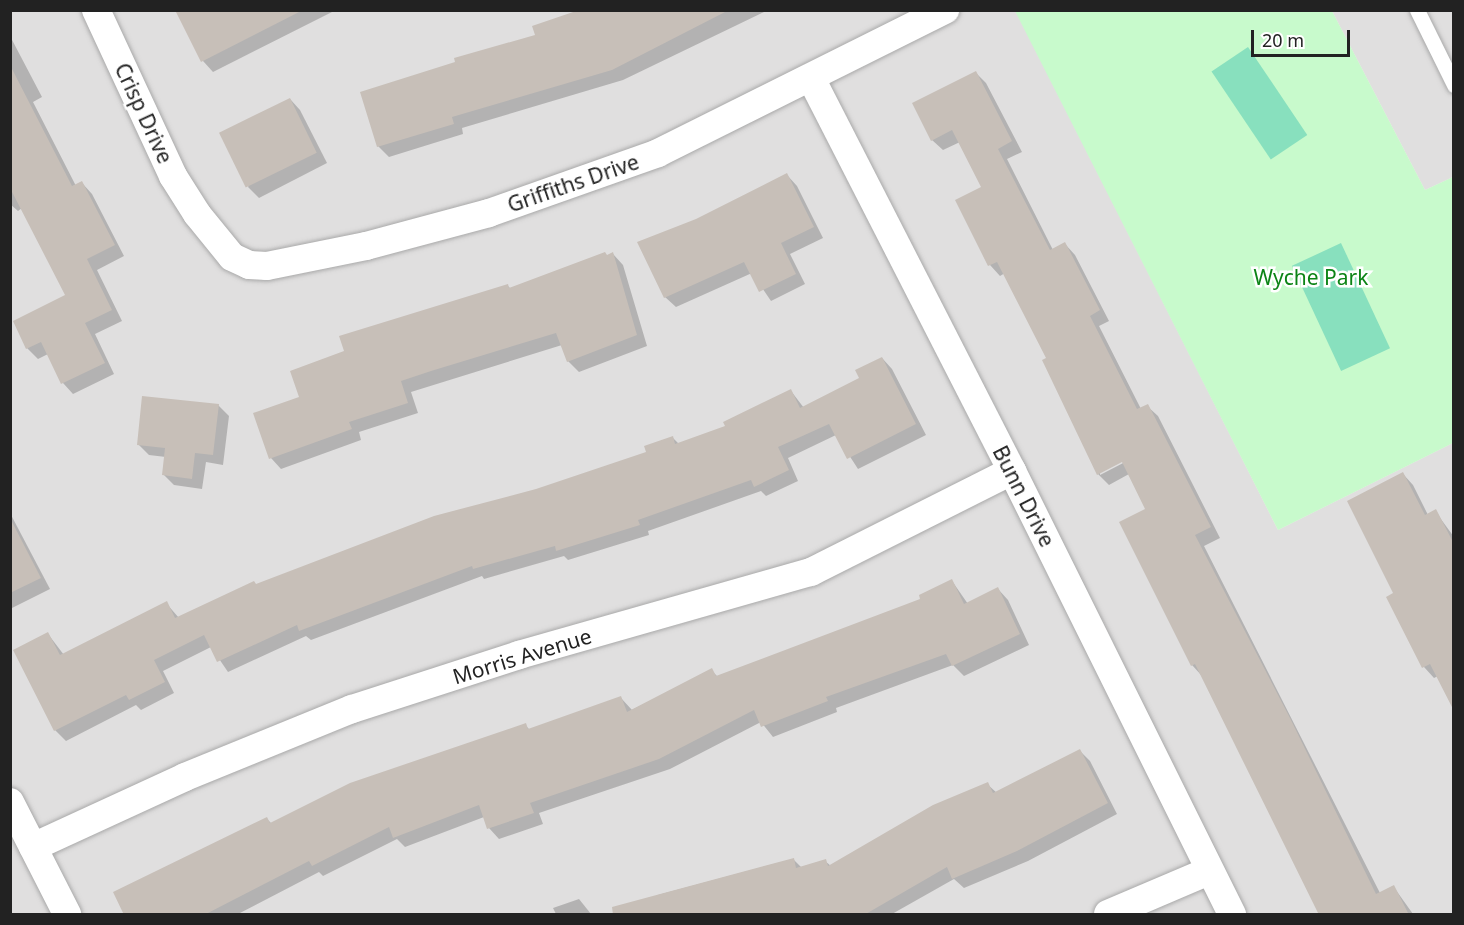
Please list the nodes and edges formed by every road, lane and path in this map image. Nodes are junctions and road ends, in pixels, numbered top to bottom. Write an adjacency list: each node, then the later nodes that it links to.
1 (96, 10): 6 (street, Crisp Drive)
2 (945, 10): 4 (street, Griffiths Drive)
3 (1417, 10): 5 (lane)
4 (812, 80): 6 (street, Griffiths Drive); 7 (street, Bunn Drive)
5 (1454, 85)
6 (197, 213)
7 (1012, 471): 9 (street, Morris Avenue); 10 (street, Bunn Drive)
8 (10, 802): 9 (street)
9 (33, 847): 11 (street)
10 (1209, 871): 12 (street); 13 (street, Bunn Drive)
11 (67, 915)
12 (1108, 915)
13 (1232, 915)

